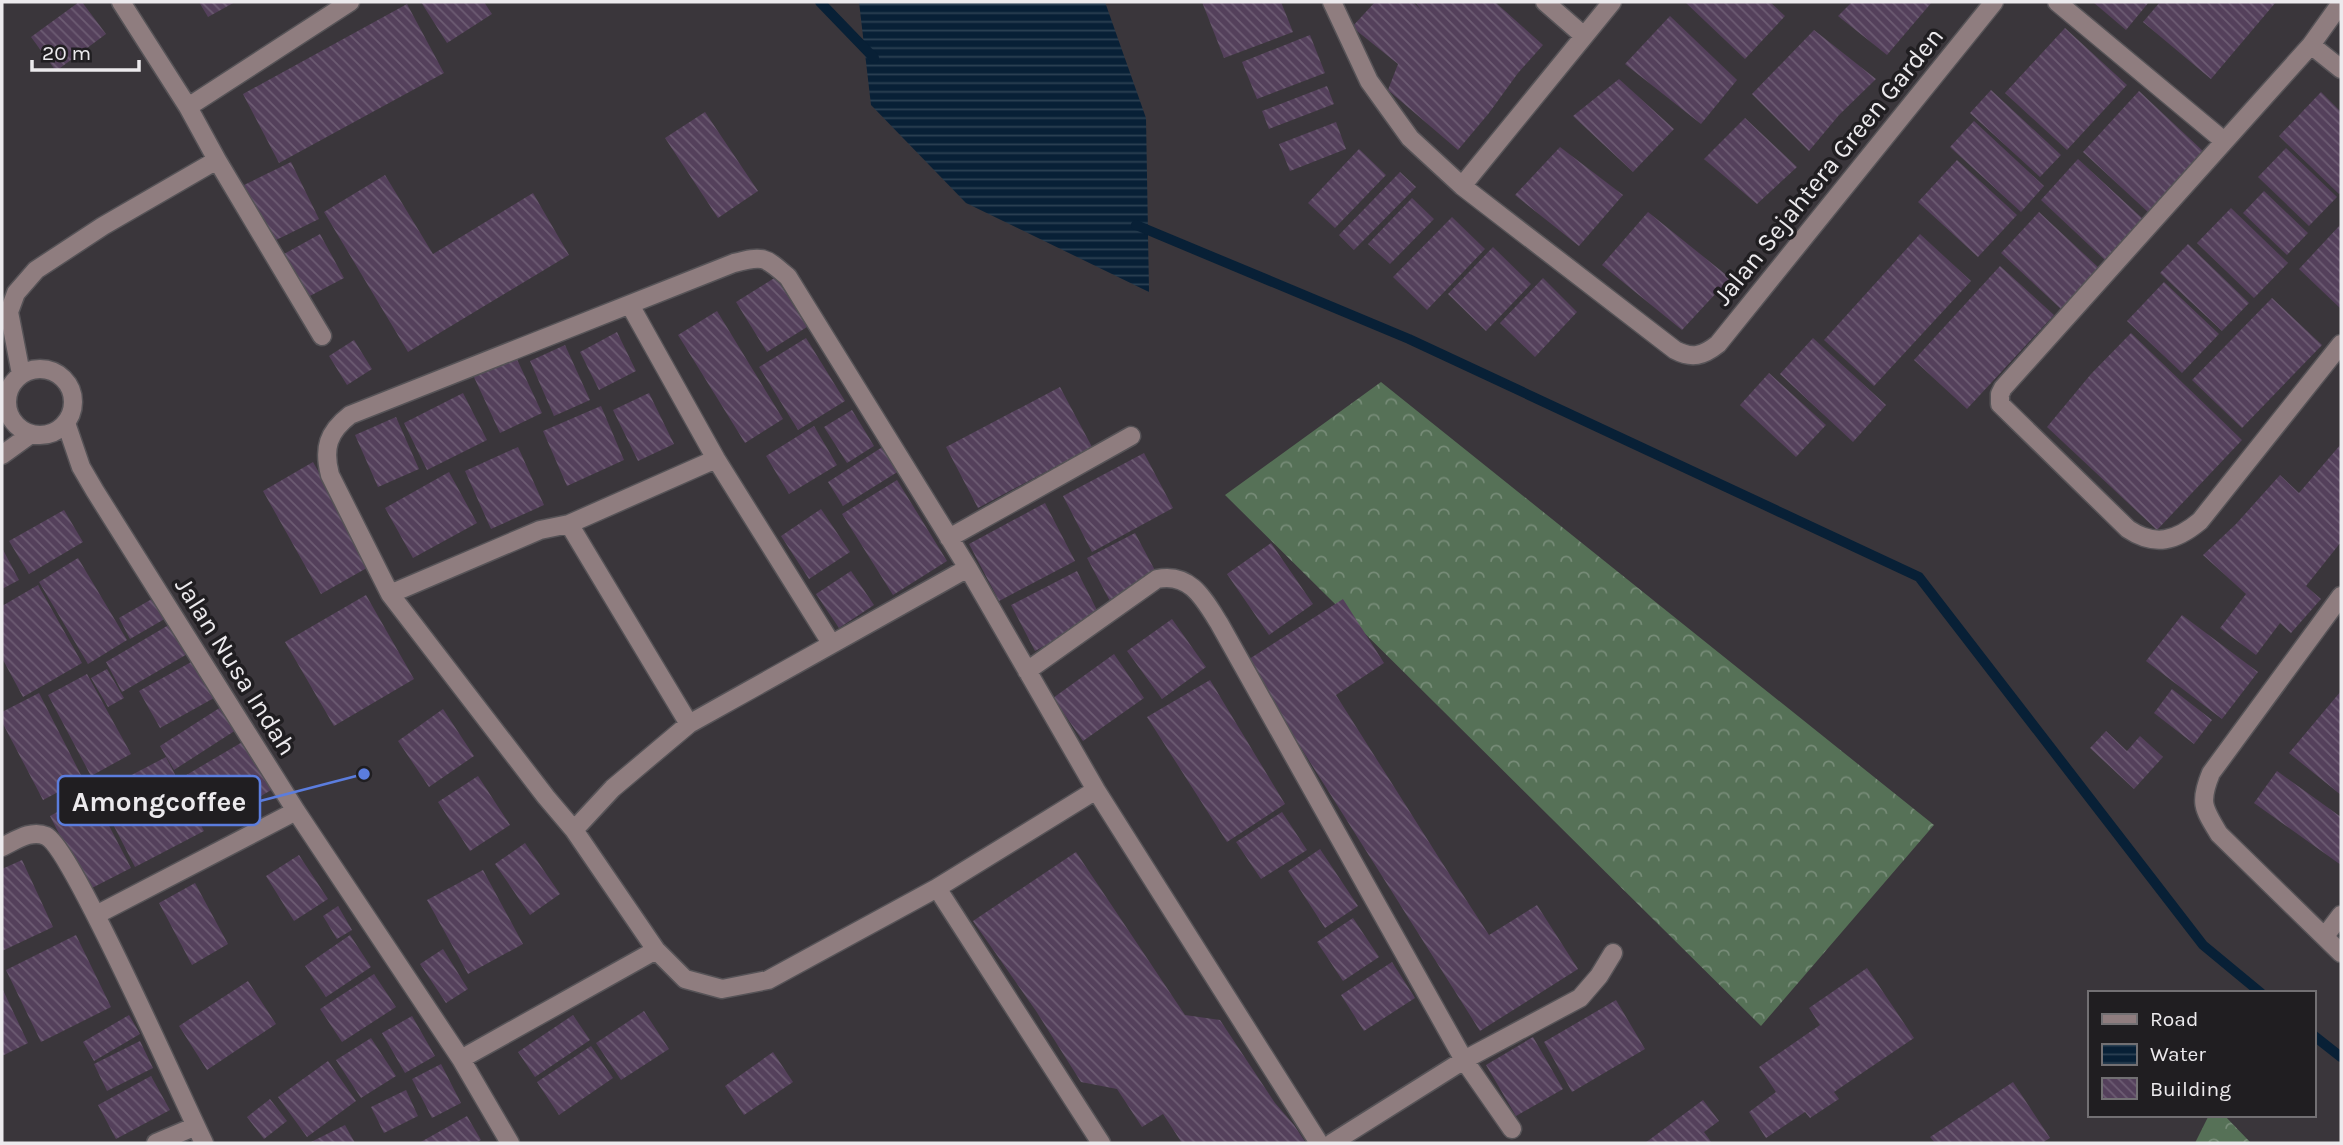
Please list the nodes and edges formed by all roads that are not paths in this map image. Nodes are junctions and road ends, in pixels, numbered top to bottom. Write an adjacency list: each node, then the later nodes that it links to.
1 (121, 2): 12 (street)
2 (350, 2): 12 (street)
3 (1332, 2): 15 (street)
4 (1545, 2): 9 (street)
5 (1612, 2): 9 (street)
6 (1994, 2): 15 (street, Jalan Sejahtera Green Garden)
7 (2057, 2): 13 (street)
8 (2341, 3): 10 (street)
9 (1584, 36): 15 (street)
10 (2311, 45): 11 (street); 13 (street)
11 (2341, 69)
12 (188, 107): 14 (street)
13 (2224, 141): 18 (street)
14 (216, 160): 17 (street); 19 (street)
15 (1462, 186)
16 (630, 305): 24 (street); 26 (street); 28 (street)
17 (322, 336)
18 (2341, 344)
19 (21, 374): 20 (street); 21 (street)
20 (66, 423): 21 (street); 34 (street, Jalan Nusa Indah)
21 (31, 434): 23 (street)
22 (1130, 436): 26 (street)
23 (2, 455)
24 (716, 458): 25 (street); 30 (street)
25 (569, 524): 28 (street); 32 (street)
26 (949, 538): 27 (street)
27 (968, 568): 30 (street); 31 (street)
28 (390, 594): 35 (street)
29 (2341, 596): 40 (street)
30 (831, 643): 32 (street)
31 (1027, 671): 33 (street); 45 (street)
32 (689, 724): 35 (street)
33 (1096, 790): 37 (street); 52 (street)
34 (296, 811): 38 (street); 44 (street, Jalan Nusa Indah)
35 (574, 830): 41 (street)
36 (2, 847): 38 (street)
37 (937, 888): 41 (street); 51 (street)
38 (96, 915): 46 (street)
39 (2341, 915): 40 (street)
40 (2325, 936): 43 (street)
41 (656, 950): 44 (street)
42 (1612, 953): 45 (street)
43 (2341, 953)
44 (461, 1059): 50 (street, Jalan Nusa Indah)
45 (1464, 1060): 47 (street); 53 (street)
46 (196, 1126): 48 (street); 49 (street)
47 (1512, 1129)
48 (156, 1143)
49 (204, 1143)
50 (510, 1143)
51 (1101, 1143)
52 (1319, 1143)
53 (1332, 1143)

